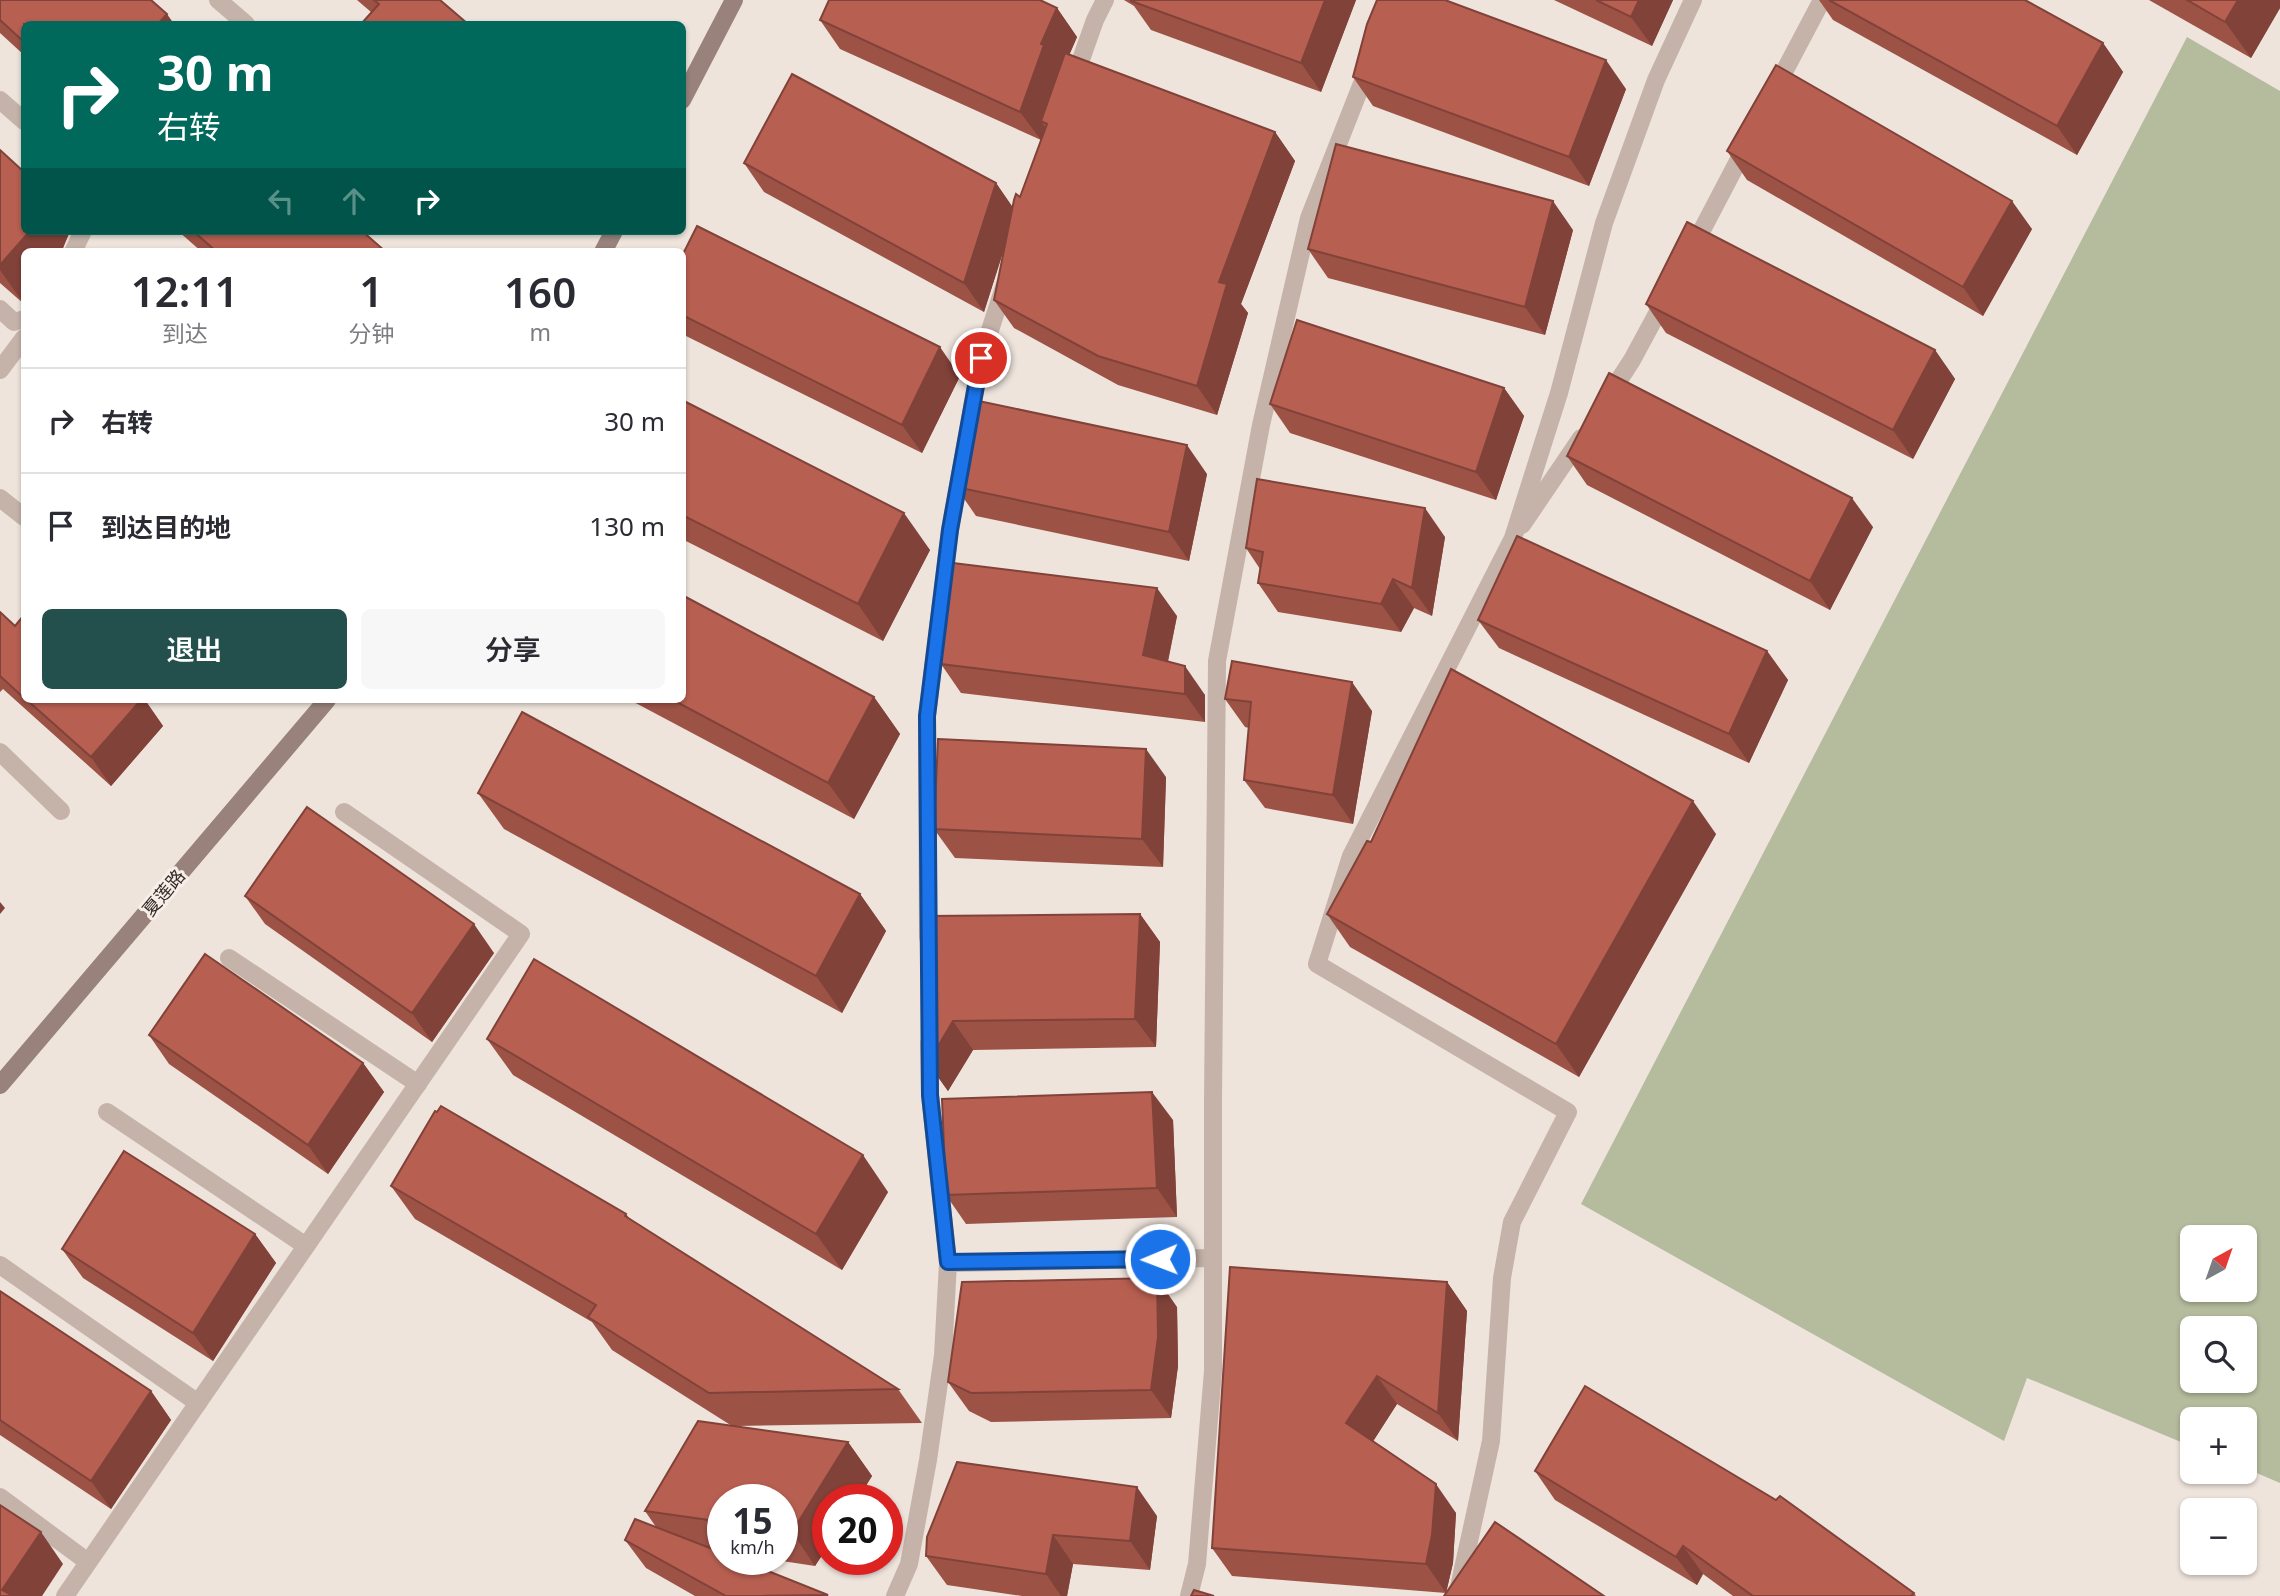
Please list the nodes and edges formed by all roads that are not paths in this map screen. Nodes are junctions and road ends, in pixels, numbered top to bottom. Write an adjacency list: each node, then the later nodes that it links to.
1 (218, 0): 6 (street)
2 (1105, 0): 9 (street)
3 (1693, 0): 21 (street)
4 (1822, 0): 11 (street)
5 (729, 2): 8 (street)
6 (242, 21)
7 (1376, 47): 33 (street)
8 (686, 92)
9 (1069, 94)
10 (0, 100): 12 (street)
11 (1769, 101)
12 (21, 118)
13 (1751, 136): 21 (street)
14 (1010, 269): 27 (street)
15 (0, 309): 16 (street)
16 (21, 320)
17 (21, 342): 18 (street)
18 (0, 370)
19 (0, 498): 20 (street)
20 (21, 515)
21 (1513, 538): 42 (street)
22 (324, 703): 30 (street, 夏莲路)
23 (0, 752): 24 (street)
24 (61, 811)
25 (344, 812): 29 (street)
26 (229, 958): 29 (street)
27 (929, 961)
28 (929, 1028): 34 (street)
29 (418, 1084): 32 (street)
30 (0, 1085)
31 (107, 1112): 32 (street)
32 (306, 1246): 36 (street)
33 (1212, 1258): 34 (street); 41 (street)
34 (948, 1262): 40 (street)
35 (0, 1265): 36 (street)
36 (198, 1403): 38 (street)
37 (0, 1497): 38 (street)
38 (88, 1562): 39 (street)
39 (65, 1596)
40 (895, 1596)
41 (1189, 1596)
42 (1457, 1596)

